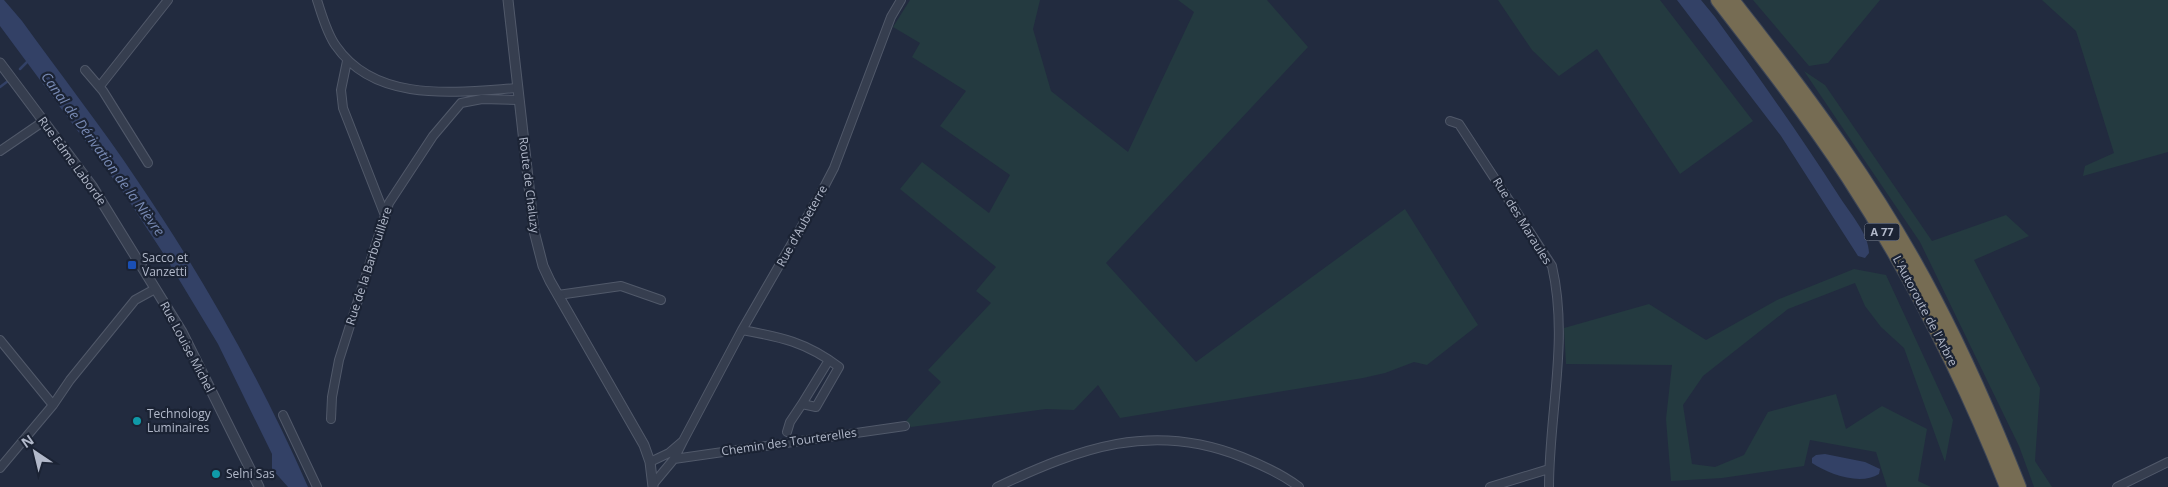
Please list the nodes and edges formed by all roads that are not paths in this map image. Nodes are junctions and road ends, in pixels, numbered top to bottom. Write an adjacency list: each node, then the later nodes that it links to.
1 (168, 0): 10 (street)
2 (317, 0): 7 (street)
3 (508, 0): 11 (street, Route de Chaluzy)
4 (900, 0): 21 (street, Rue d'Aubeterre)
5 (1718, 0): 43 (highway, L'Autoroute de l'Arbre / A 77)
6 (1732, 0): 44 (highway, L'Autoroute de l'Arbre / A 77)
7 (347, 61): 11 (street); 17 (street)
8 (0, 63): 13 (street, Rue Edme Laborde)
9 (85, 70): 10 (street)
10 (100, 86): 16 (street)
11 (518, 88): 12 (street, Route de Chaluzy)
12 (519, 100): 17 (street, Rue de la Barbouillère); 19 (street, Route de Chaluzy)
13 (44, 121): 15 (street); 18 (street, Rue Edme Laborde)
14 (1450, 121): 35 (street, Rue des Maraules)
15 (0, 151)
16 (148, 163)
17 (384, 213): 27 (street, Rue de la Barbouillère)
18 (155, 289): 25 (street); 37 (street, Rue Louise Michel)
19 (558, 295): 20 (street); 32 (street, Route de Chaluzy)
20 (661, 300)
21 (742, 330): 23 (street); 30 (street, Rue d'Aubeterre)
22 (0, 340): 25 (street)
23 (830, 360): 24 (street); 24 (street)
24 (802, 404): 29 (street)
25 (53, 405): 34 (street)
26 (282, 415): 38 (street)
27 (331, 419)
28 (905, 426): 31 (street, Chemin des Tourterelles)
29 (787, 432)
30 (683, 442): 31 (street, Rue d'Aubeterre); 32 (street, Rue d'Aubeterre)
31 (674, 459): 36 (street, Rue d'Aubeterre)
32 (650, 462): 36 (street, Route de Chaluzy)
33 (2168, 462): 45 (street)
34 (0, 468)
35 (1549, 469): 41 (street); 42 (street, Rue des Maraules)
36 (653, 485)
37 (260, 487)
38 (317, 487)
39 (996, 487): 40 (street)
40 (1299, 487)
41 (1490, 487)
42 (1549, 487)
43 (2007, 487)
44 (2019, 487)
45 (2117, 487)

